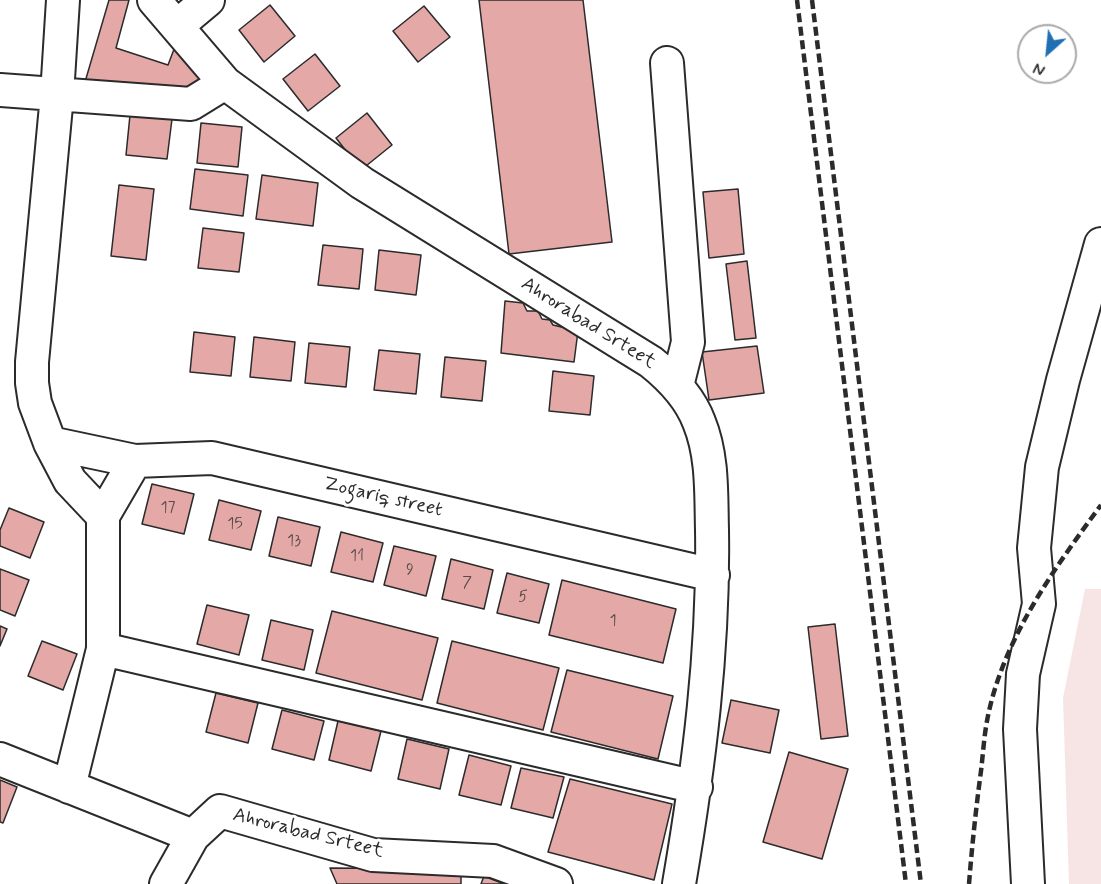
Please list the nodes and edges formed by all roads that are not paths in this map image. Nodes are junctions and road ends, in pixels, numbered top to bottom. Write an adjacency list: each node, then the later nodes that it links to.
1 (63, 0): 8 (street)
2 (154, 0): 4 (street, Ahrorabad Srteet)
3 (208, 0): 4 (street)
4 (177, 26): 6 (street, Ahrorabad Srteet)
5 (667, 63): 10 (street)
6 (225, 84): 8 (street); 10 (street, Ahrorabad Srteet)
7 (0, 90): 8 (street)
8 (57, 95): 11 (street)
9 (1101, 244): 23 (street)
10 (677, 386): 14 (street, Ahrorabad Srteet)
11 (50, 443): 12 (street, Zogariq street); 13 (street)
12 (135, 461): 13 (street); 14 (street, Zogariq street)
13 (103, 516): 15 (street)
14 (713, 575): 18 (street, Ahrorabad Srteet)
15 (104, 649): 17 (street); 18 (street)
16 (0, 759): 17 (street)
17 (69, 787): 19 (street)
18 (696, 787): 22 (street, Ahrorabad Srteet)
19 (193, 836): 20 (street, Ahrorabad Srteet); 21 (street, Ahrorabad Srteet)
20 (166, 884)
21 (556, 884)
22 (679, 884)
23 (1028, 884)

